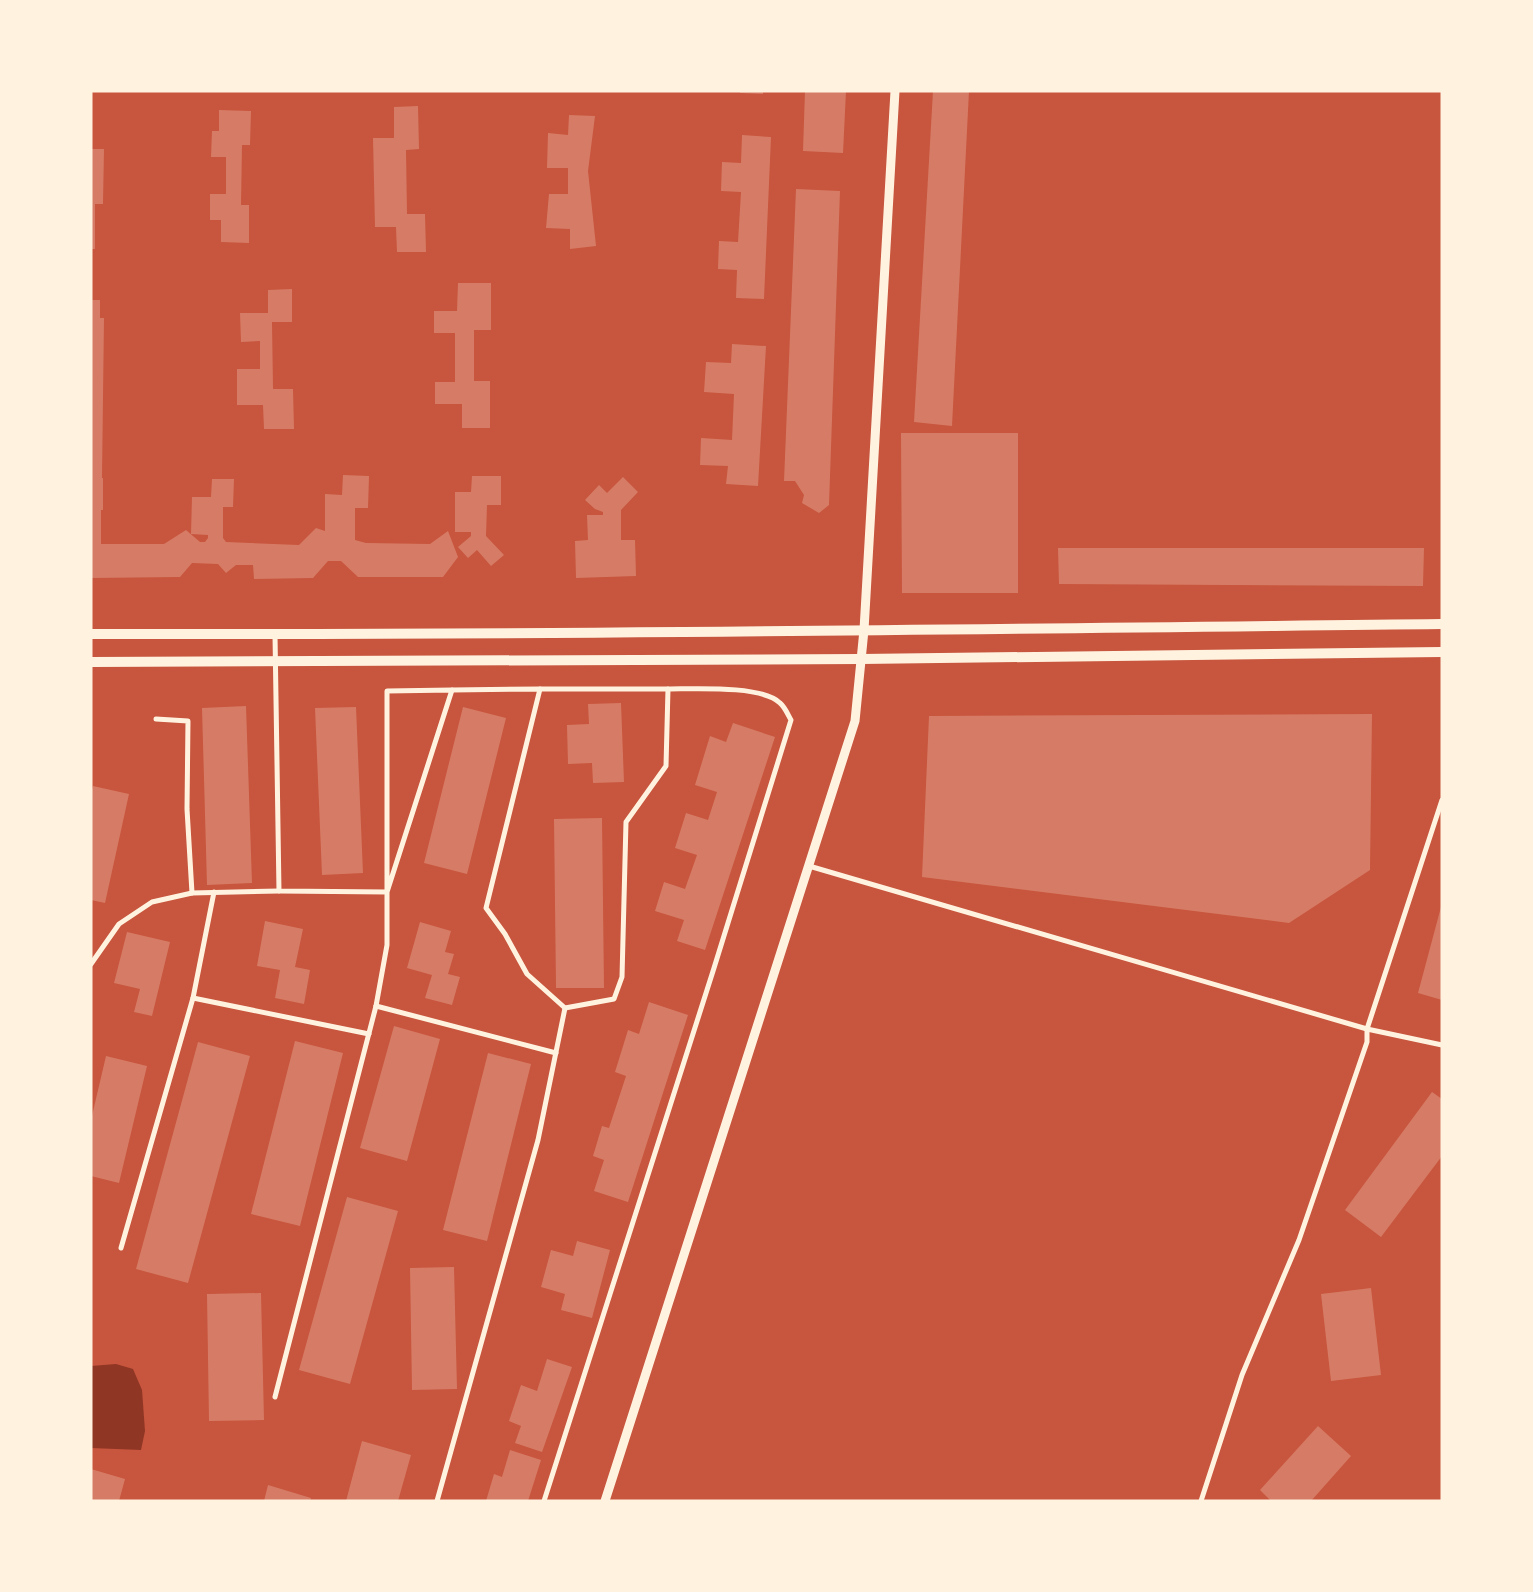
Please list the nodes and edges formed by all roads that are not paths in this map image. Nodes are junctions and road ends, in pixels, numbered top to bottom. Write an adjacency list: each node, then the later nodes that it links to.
1 (895, 91): 3 (street)
2 (1442, 624): 3 (main road)
3 (864, 630): 5 (main road); 7 (street)
4 (91, 634): 5 (main road)
5 (275, 635): 9 (street)
6 (1442, 652): 7 (main road)
7 (861, 659): 9 (main road); 15 (street)
8 (91, 662): 9 (main road)
9 (275, 662): 16 (street)
10 (540, 689): 11 (street); 12 (street); 23 (street)
11 (668, 689): 23 (street); 31 (street)
12 (452, 690): 18 (street); 18 (street)
13 (156, 719): 19 (street)
14 (1442, 800): 24 (street)
15 (808, 866): 24 (street); 32 (street)
16 (279, 891): 17 (street); 18 (street)
17 (214, 892): 19 (street); 21 (street)
18 (387, 892): 22 (street)
19 (192, 893): 20 (street)
20 (91, 964)
21 (193, 998): 25 (street); 28 (street)
22 (376, 1006): 25 (street); 27 (street)
23 (566, 1008): 27 (street)
24 (1366, 1029): 26 (street); 33 (street)
25 (369, 1034): 29 (street)
26 (1442, 1045)
27 (556, 1053): 30 (street)
28 (121, 1248)
29 (275, 1397)
30 (437, 1501)
31 (544, 1501)
32 (605, 1501)
33 (1201, 1501)

